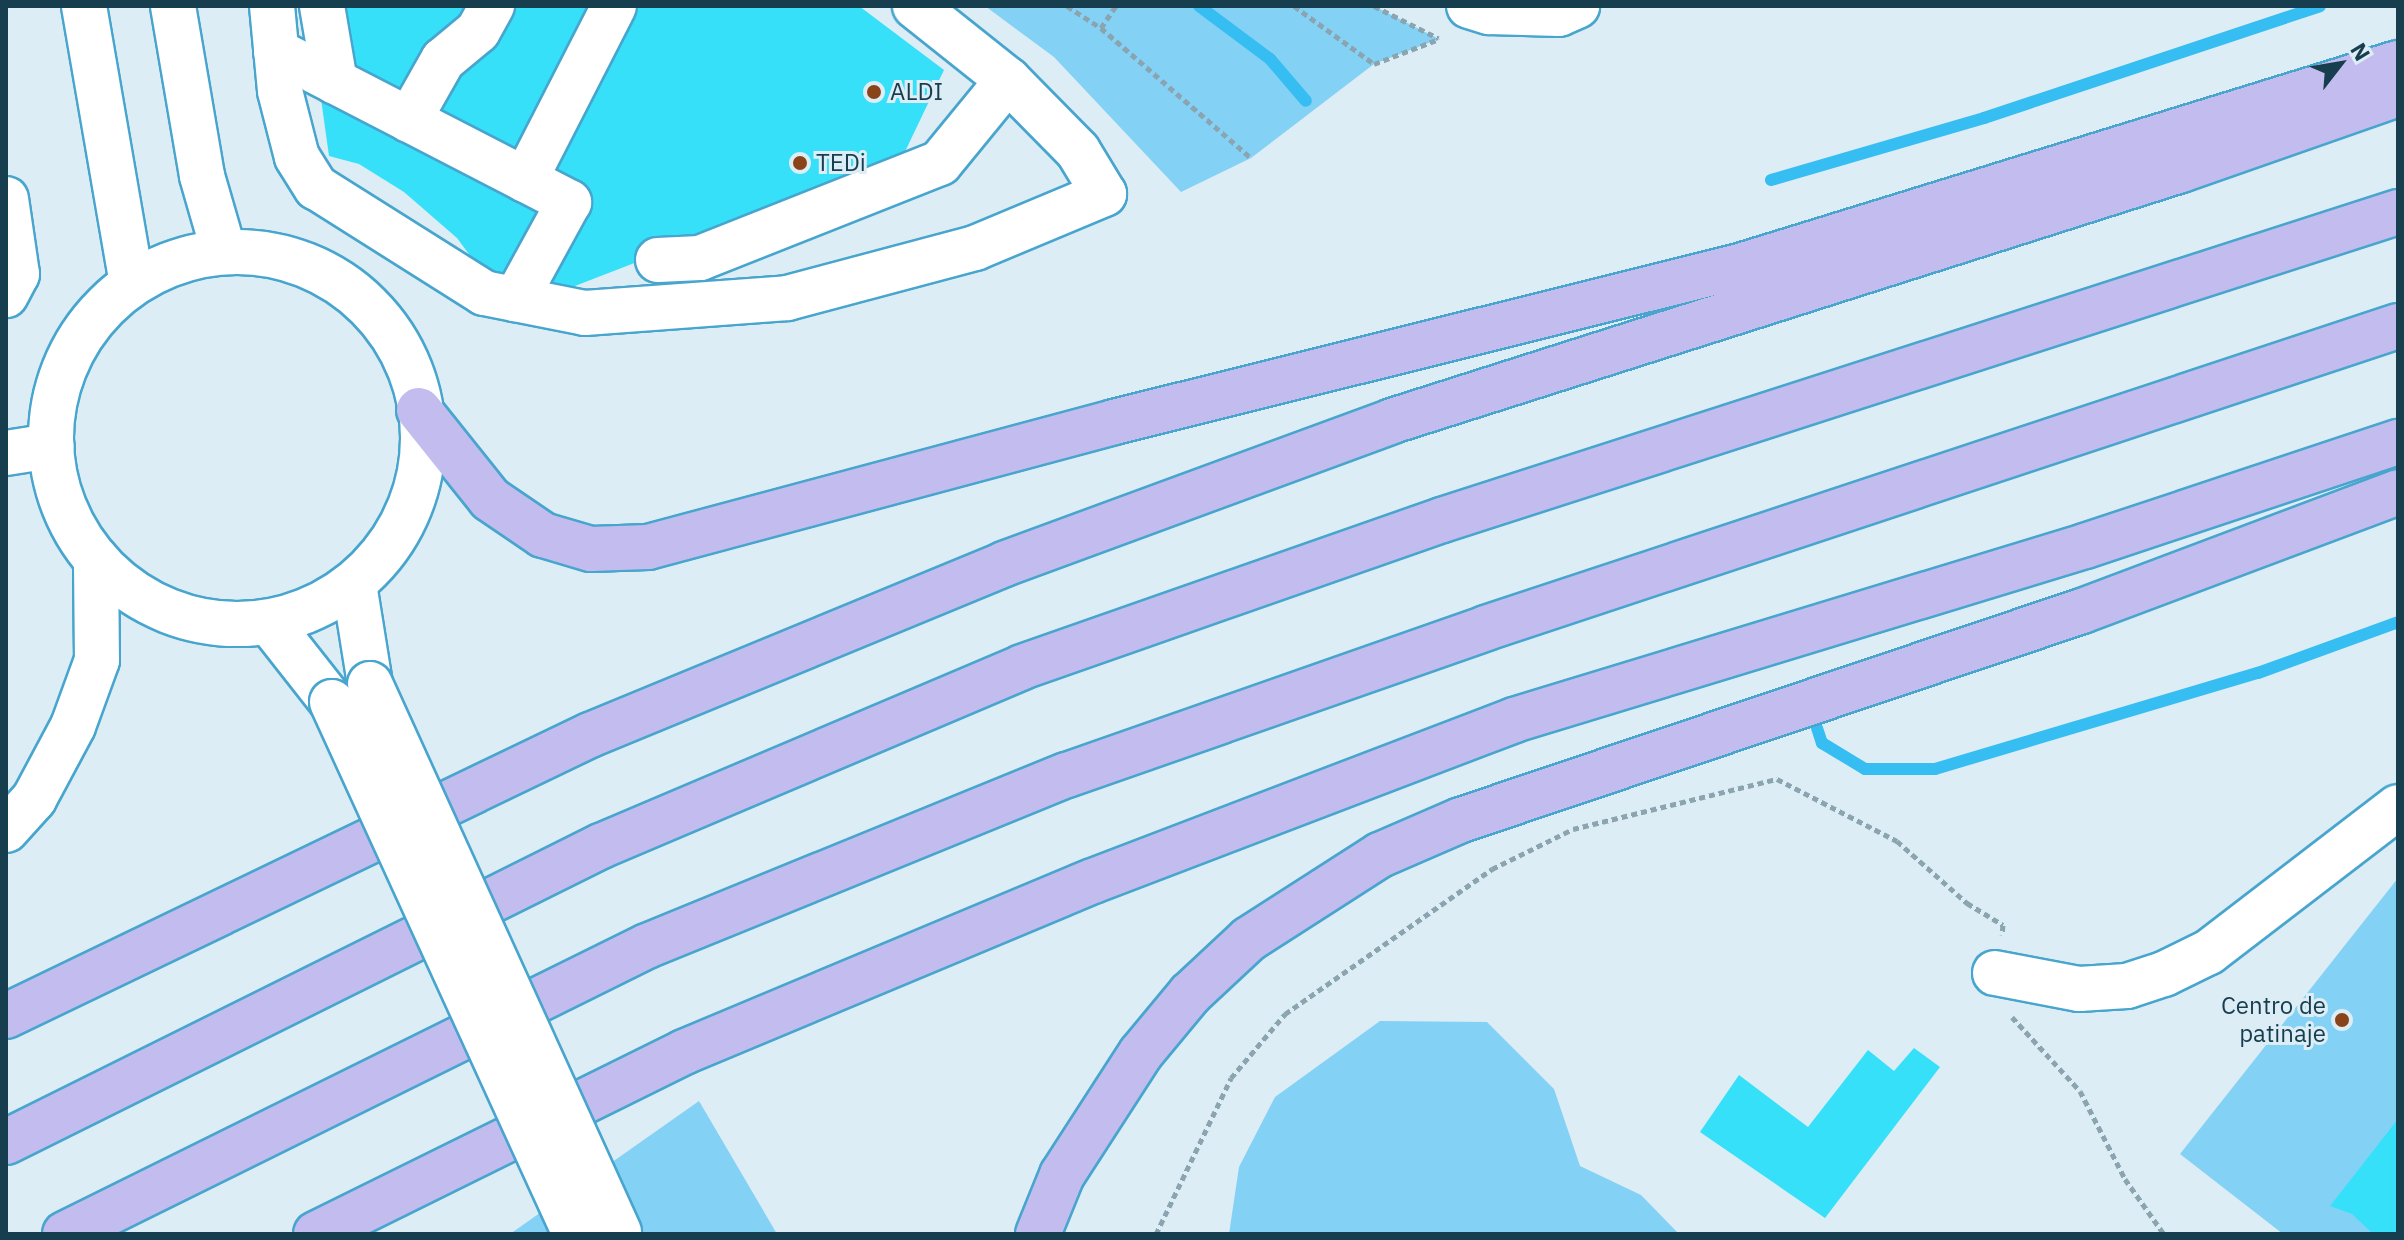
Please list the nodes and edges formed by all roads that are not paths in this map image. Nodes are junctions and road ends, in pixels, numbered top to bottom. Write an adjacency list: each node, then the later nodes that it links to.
1 (84, 6): 22 (street)
2 (173, 6): 20 (street)
3 (272, 6): 11 (street)
4 (322, 6): 14 (street)
5 (458, 6): 16 (street)
6 (492, 6): 16 (street)
7 (614, 6): 17 (street)
8 (915, 6): 13 (street)
9 (1469, 6): 10 (street)
10 (1577, 6)
11 (276, 51): 14 (street); 24 (street)
12 (2398, 63): 26 (highway)
13 (1008, 80): 21 (street); 24 (street)
14 (335, 82): 16 (street)
15 (2398, 94): 38 (highway)
16 (397, 113): 17 (street)
17 (525, 180): 24 (street)
18 (6, 199): 23 (street)
19 (2398, 212): 39 (highway)
20 (224, 252): 22 (street); 26 (street)
21 (658, 260)
22 (132, 283): 28 (street)
23 (6, 295)
24 (516, 299)
25 (2398, 326): 41 (highway)
26 (419, 410): 32 (street)
27 (2398, 442): 42 (highway)
28 (51, 446): 29 (street); 31 (street)
29 (6, 453)
30 (2398, 492): 44 (highway)
31 (96, 559): 33 (street); 36 (street)
32 (354, 584): 33 (street); 34 (street)
33 (269, 622): 34 (street)
34 (351, 693): 40 (street, bridge); 43 (street, bridge)
35 (2398, 807): 37 (street)
36 (6, 830)
37 (1995, 973)
38 (6, 1016)
39 (6, 1142)
40 (620, 1233)
41 (65, 1234)
42 (316, 1234)
43 (575, 1234)
44 (1038, 1234)

